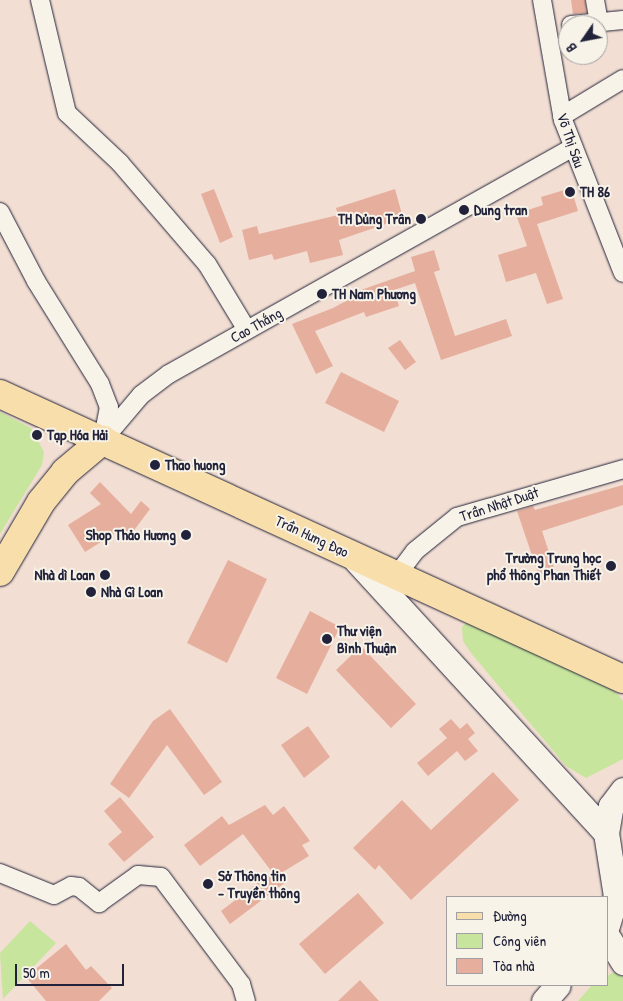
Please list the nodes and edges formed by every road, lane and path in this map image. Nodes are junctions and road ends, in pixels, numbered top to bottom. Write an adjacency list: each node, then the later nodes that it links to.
1 (40, 0): 14 (street)
2 (542, 0): 8 (street, Võ Thị Sáu)
3 (595, 0): 4 (street)
4 (598, 15)
5 (623, 20): 6 (street)
6 (608, 21)
7 (558, 26): 8 (street)
8 (547, 28): 10 (street, Võ Thị Sáu)
9 (623, 79): 10 (street)
10 (562, 116): 11 (street, Võ Thị Sáu)
11 (573, 147): 13 (street, Võ Thị Sáu); 14 (street, Cao Thắng)
12 (0, 212): 16 (street)
13 (623, 273)
14 (247, 330): 16 (street, Cao Thắng)
15 (0, 394): 16 (main road, Trần Hưng Đạo)
16 (103, 440): 18 (main road, Trần Hưng Đạo); 19 (main road, Cao Thắng)
17 (623, 469): 20 (street, Trần Nhật Duật)
18 (347, 552): 20 (main road, Trần Hưng Đạo); 23 (street)
19 (0, 572)
20 (397, 575): 21 (main road, Trần Hưng Đạo)
21 (623, 679)
22 (623, 790): 23 (street)
23 (606, 833): 25 (street)
24 (0, 873): 29 (street)
25 (608, 922)
26 (608, 938): 27 (street)
27 (623, 962)
28 (557, 986): 30 (street)
29 (246, 1001)
30 (544, 1001)

